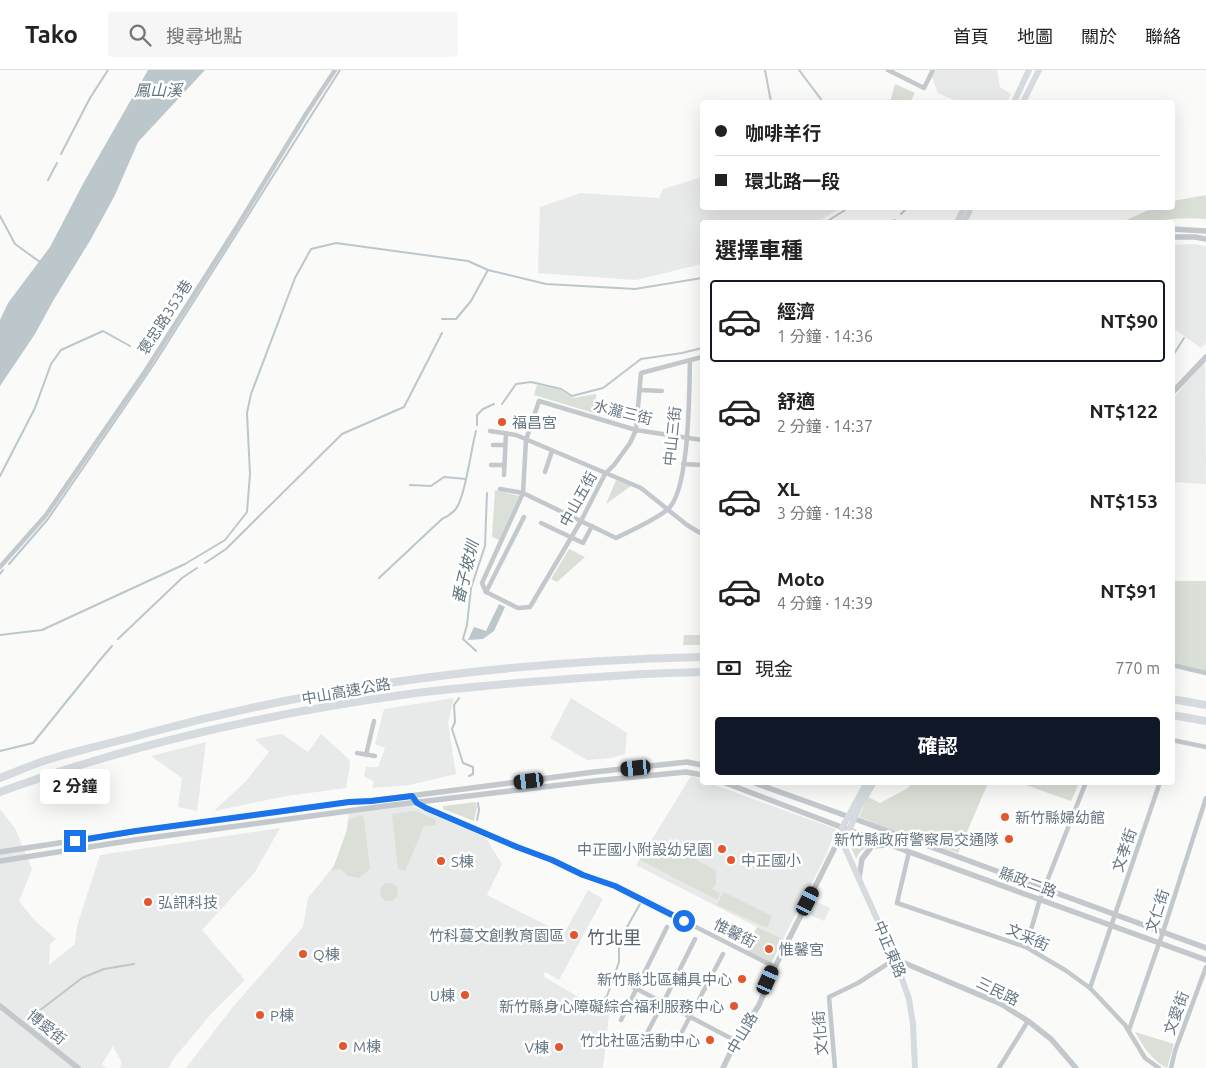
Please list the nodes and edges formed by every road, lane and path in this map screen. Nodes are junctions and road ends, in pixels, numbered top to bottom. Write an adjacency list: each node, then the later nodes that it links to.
1 (335, 70): 43 (street, 褒忠路353巷)
2 (888, 70): 3 (street)
3 (933, 70)
4 (1029, 70): 6 (main road)
5 (1038, 70): 7 (main road)
6 (1015, 100)
7 (1024, 100)
8 (1175, 229): 9 (street)
9 (1206, 231)
10 (1175, 237): 11 (street)
11 (1206, 239)
12 (1206, 357): 16 (street)
13 (700, 358): 14 (street)
14 (690, 361): 15 (street, 中山五街); 21 (street, 中山三街)
15 (640, 390): 17 (street); 18 (street, 中山五街)
16 (1175, 390)
17 (662, 391)
18 (636, 430): 21 (street, 水瀧三街); 22 (street, 水瀧三街); 32 (street, 中山五街)
19 (490, 431): 20 (street)
20 (506, 433): 22 (street); 25 (street)
21 (687, 437): 23 (street, 水瀧三街); 27 (street, 中山三街)
22 (526, 440): 26 (street); 35 (street)
23 (700, 440)
24 (493, 445): 25 (street)
25 (505, 445): 29 (street)
26 (552, 451): 31 (street); 32 (street)
27 (683, 464): 30 (street); 36 (street, 中山三街)
28 (490, 465): 29 (street)
29 (504, 465): 33 (street)
30 (700, 465)
31 (545, 472)
32 (605, 474): 36 (street); 38 (street, 中山五街)
33 (504, 475)
34 (500, 489): 35 (street)
35 (523, 493): 38 (street); 44 (street)
36 (668, 510): 40 (street); 41 (street)
37 (524, 516): 44 (street)
38 (581, 521): 40 (street); 42 (street, 中山五街)
39 (541, 523): 42 (street)
40 (592, 526): 42 (street)
41 (700, 533)
42 (571, 537): 44 (street, 中山五街)
43 (0, 566)
44 (486, 592)
45 (700, 657): 61 (highway, 中山高速公路)
46 (1175, 666): 48 (street)
47 (700, 672): 68 (highway, 中山高速公路)
48 (1206, 673)
49 (1175, 700): 50 (highway)
50 (1206, 705)
51 (1175, 716): 53 (highway)
52 (374, 720): 57 (street)
53 (1206, 721)
54 (1175, 742): 55 (street)
55 (1206, 748)
56 (358, 753): 57 (street)
57 (366, 754): 58 (street)
58 (375, 756)
59 (700, 765): 69 (street)
60 (700, 775): 71 (street)
61 (0, 778)
62 (732, 785): 73 (street, 縣政二路)
63 (760, 785): 72 (street, 縣政二路)
64 (865, 785): 72 (main road, 中山路)
65 (872, 785): 72 (main road, 中山路)
66 (1085, 785): 80 (street)
67 (1159, 785): 82 (street, 文孝街)
68 (0, 792)
69 (412, 796): 71 (street); 76 (street)
70 (1206, 798): 85 (street, 文仁街)
71 (417, 803): 78 (street); 93 (street, 惟馨街)
72 (851, 818): 73 (main road, 中山路); 80 (street, 縣政二路)
73 (846, 829): 74 (main road, 中山路); 75 (street, 縣政二路)
74 (840, 837): 79 (main road, 中正東路); 93 (street, 中山路)
75 (891, 845): 77 (street, 縣政二路); 79 (street)
76 (0, 852)
77 (909, 852): 81 (street, 縣政二路); 88 (street, 文采街)
78 (0, 861)
79 (859, 878): 91 (main road, 中正東路)
80 (1045, 889): 81 (street); 82 (street, 縣政二路)
81 (1040, 900): 83 (street, 縣政二路); 88 (street)
82 (1115, 915): 83 (street, 文孝街); 85 (street, 縣政二路)
83 (1111, 925): 87 (street, 縣政二路); 96 (street, 文孝街)
84 (667, 927): 97 (street)
85 (1163, 932): 87 (street, 文仁街); 89 (street, 縣政二路)
86 (695, 939): 98 (street)
87 (1160, 943): 92 (street, 縣政二路); 103 (street, 文仁街)
88 (1026, 947): 96 (street, 文采街)
89 (1206, 948)
90 (723, 954): 100 (street)
91 (895, 959): 102 (street, 三民路); 109 (street, 文化街); 110 (main road, 中正東路)
92 (1206, 960)
93 (774, 967): 105 (street, 中山路)
94 (1206, 967): 114 (street, 文愛街)
95 (618, 980): 97 (street)
96 (1090, 988): 103 (street, 文采街)
97 (636, 989): 98 (street); 101 (street)
98 (664, 1004): 100 (street); 104 (street)
99 (0, 1006): 107 (street, 博愛街)
100 (689, 1017): 105 (street); 106 (street)
101 (621, 1020)
102 (1028, 1021): 111 (street); 112 (street, 三民路)
103 (1129, 1030): 113 (street, 文采街)
104 (648, 1031)
105 (736, 1041): 108 (street, 中山路)
106 (675, 1045)
107 (78, 1068)
108 (723, 1068)
109 (835, 1068)
110 (915, 1068)
111 (999, 1068)
112 (1076, 1068)
113 (1159, 1068)
114 (1171, 1068)

